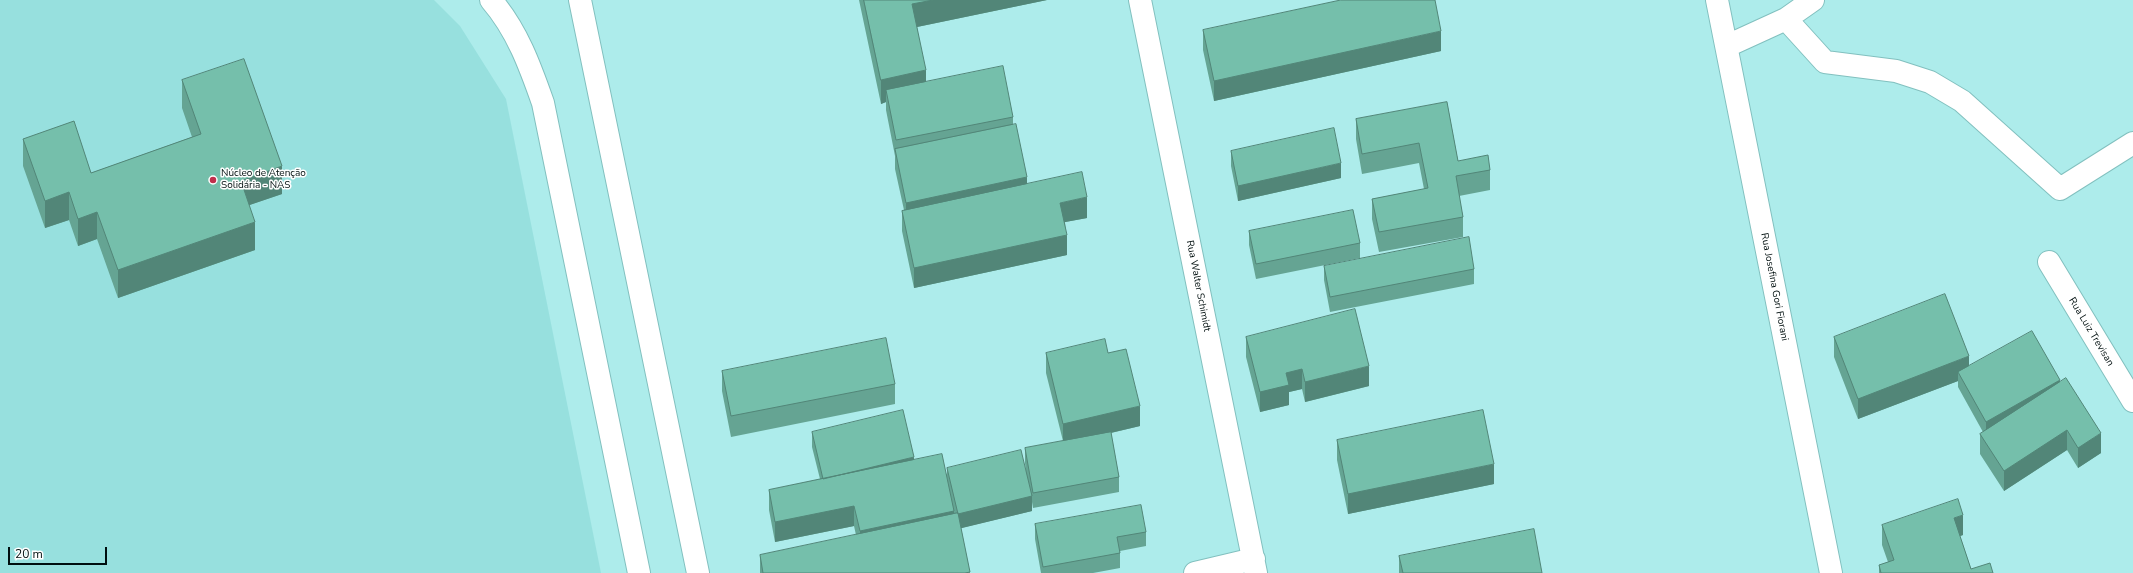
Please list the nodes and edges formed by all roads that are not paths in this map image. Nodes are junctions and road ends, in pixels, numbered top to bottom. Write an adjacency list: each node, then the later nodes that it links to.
1 (491, 0): 12 (street)
2 (580, 0): 13 (street)
3 (1140, 0): 11 (street, Rua Walter Schimidt)
4 (1717, 0): 7 (street, Rua Josefina Gori Fiorani)
5 (1813, 0): 6 (street)
6 (1786, 18): 7 (street); 8 (street)
7 (1727, 46): 15 (street, Rua Josefina Gori Fiorani)
8 (2133, 143)
9 (2049, 262): 10 (street, Rua Luiz Trevisan)
10 (2133, 401)
11 (1255, 566): 14 (street)
12 (639, 573)
13 (698, 573)
14 (1195, 573)
15 (1831, 573)

